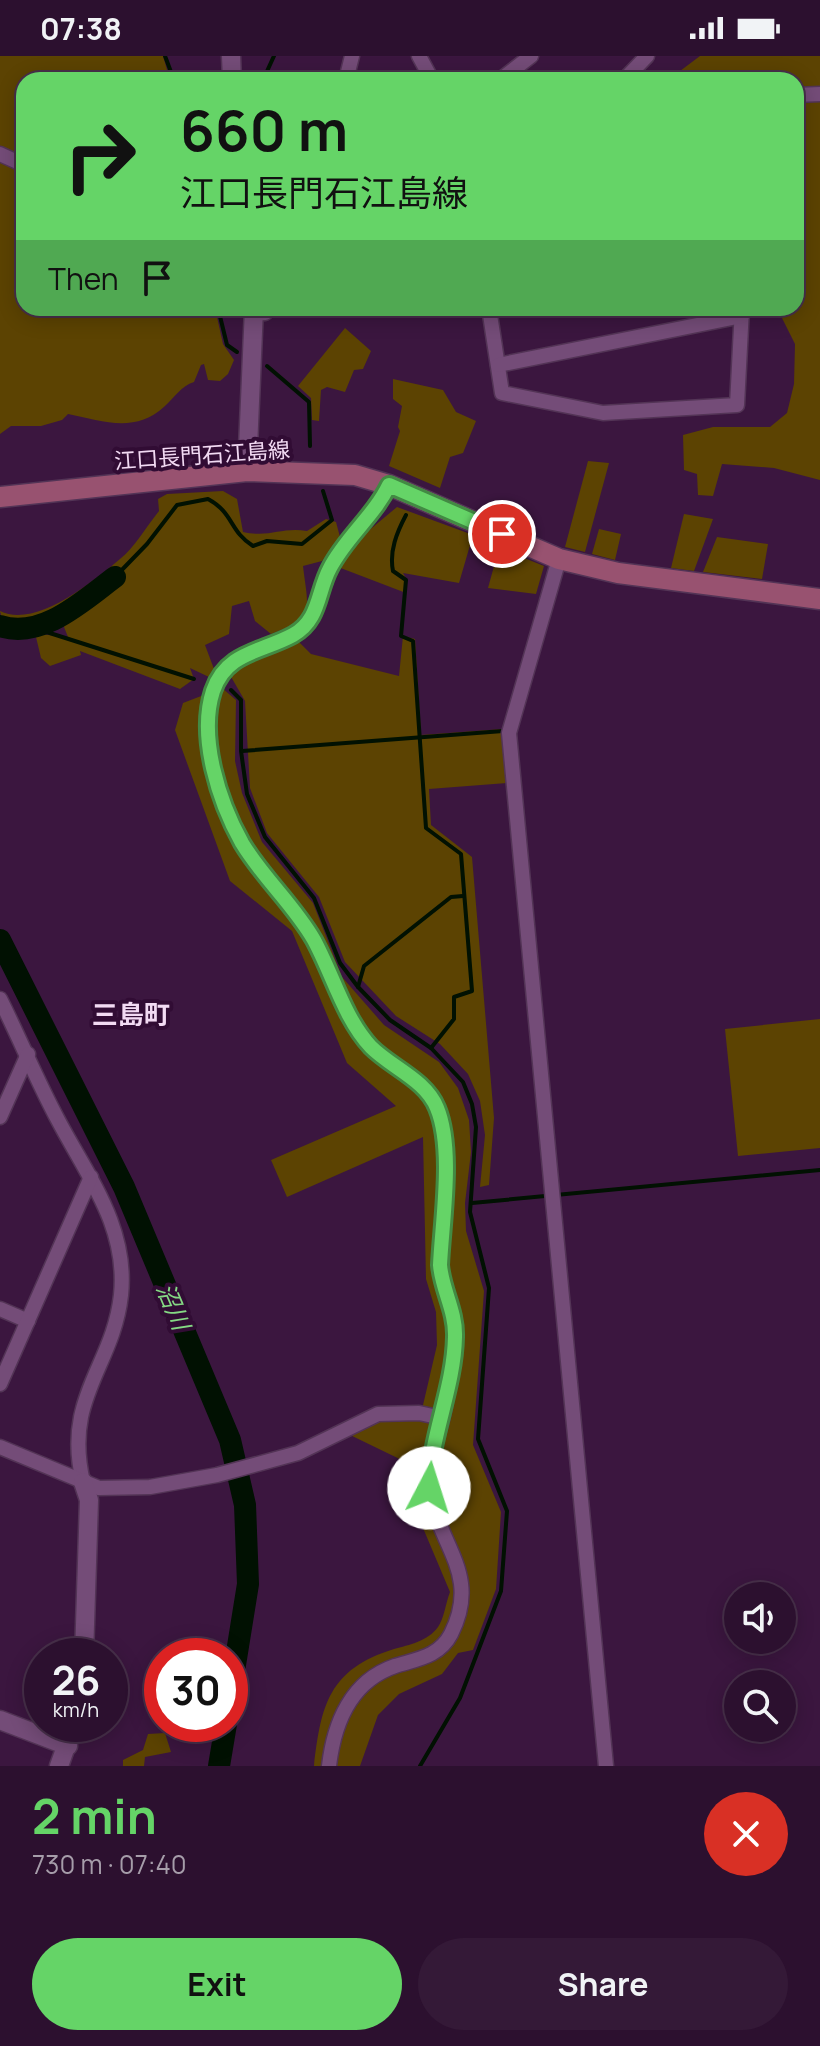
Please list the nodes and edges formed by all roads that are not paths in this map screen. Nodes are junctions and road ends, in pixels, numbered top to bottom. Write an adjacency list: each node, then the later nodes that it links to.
1 (647, 56): 4 (street)
2 (526, 58): 3 (street)
3 (509, 72)
4 (632, 72)
5 (260, 316): 10 (street)
6 (490, 316): 9 (street)
7 (724, 316): 9 (street)
8 (742, 316): 9 (street)
9 (498, 365)
10 (247, 471): 11 (main road, 江口長門石江島線); 12 (main road, 江口長門石江島線)
11 (389, 485): 13 (main road, 江口長門石江島線); 22 (street)
12 (0, 497)
13 (559, 559): 14 (main road, 江口長門石江島線); 31 (street)
14 (820, 599)
15 (0, 999): 16 (street)
16 (28, 1054): 17 (street); 18 (street)
17 (0, 1117)
18 (91, 1177): 20 (street); 24 (street)
19 (0, 1309): 20 (street)
20 (28, 1321): 21 (street)
21 (0, 1384)
22 (442, 1418): 24 (street); 30 (street)
23 (0, 1447): 24 (street)
24 (83, 1482): 25 (street)
25 (85, 1638)
26 (0, 1720): 28 (street)
27 (69, 1742): 28 (street)
28 (68, 1746): 29 (street)
29 (59, 1766)
30 (329, 1766)
31 (606, 1766)

